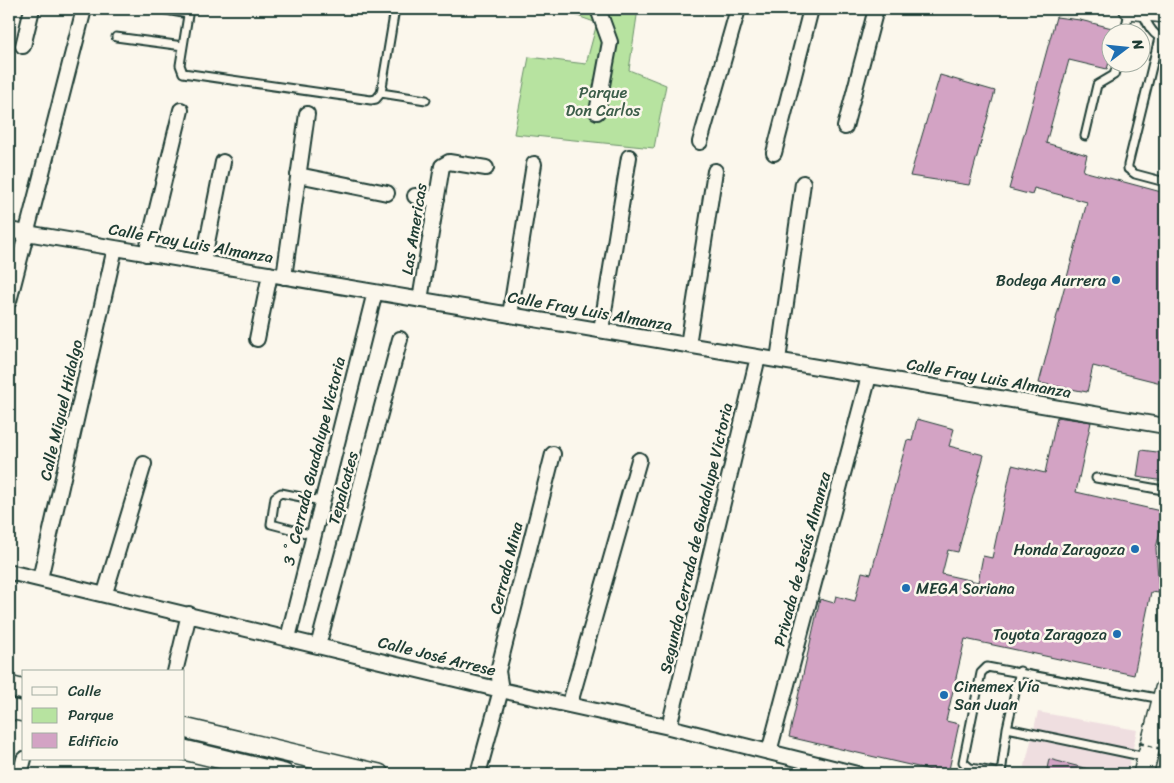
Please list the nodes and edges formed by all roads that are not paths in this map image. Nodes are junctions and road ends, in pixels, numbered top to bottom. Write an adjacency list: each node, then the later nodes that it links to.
1 (32, 9): 15 (street)
2 (84, 9): 39 (street)
3 (161, 9): 10 (lane)
4 (395, 9): 18 (lane)
5 (598, 9): 21 (street)
6 (738, 9): 25 (street)
7 (811, 9): 26 (street)
8 (876, 9): 23 (street)
9 (1133, 9): 11 (street); 12 (lane); 14 (lane)
10 (189, 11): 16 (lane)
11 (1165, 13)
12 (1128, 22)
13 (116, 37): 16 (lane)
14 (1162, 39): 33 (lane)
15 (23, 46)
16 (183, 46): 18 (lane)
17 (1115, 72): 24 (lane)
18 (381, 93): 19 (lane)
19 (426, 100)
20 (181, 110): 41 (street)
21 (597, 112)
22 (307, 114): 32 (street)
23 (845, 127)
24 (1085, 136)
25 (700, 142)
26 (774, 153)
27 (629, 156): 49 (street)
28 (223, 162): 42 (street)
29 (534, 164): 48 (street)
30 (486, 168): 37 (street, Las Americas)
31 (715, 171): 52 (street)
32 (298, 175): 35 (street); 44 (street)
33 (1165, 182)
34 (803, 183): 54 (street)
35 (387, 192)
36 (416, 196): 37 (street)
37 (437, 199): 46 (street, Las Americas)
38 (9, 230): 39 (street, Calle Fray Luis Almanza)
39 (26, 233): 40 (street, Calle Fray Luis Almanza); 47 (street)
40 (115, 248): 41 (street, Calle Fray Luis Almanza); 66 (street, Calle Miguel Hidalgo)
41 (146, 254): 42 (street, Calle Fray Luis Almanza)
42 (203, 263): 43 (street, Calle Fray Luis Almanza)
43 (270, 274): 44 (street, Calle Fray Luis Almanza); 50 (street)
44 (284, 277): 45 (street, Calle Fray Luis Almanza)
45 (375, 292): 46 (street, Calle Fray Luis Almanza); 63 (street, 3˚ Cerrada Guadalupe Victoria)
46 (420, 300): 48 (street, Calle Fray Luis Almanza)
47 (9, 301)
48 (510, 315): 49 (street, Calle Fray Luis Almanza)
49 (601, 330): 52 (street, Calle Fray Luis Almanza)
50 (257, 339)
51 (400, 339): 70 (street, Tepalcates)
52 (688, 345): 53 (street, Calle Fray Luis Almanza)
53 (758, 357): 54 (street, Calle Fray Luis Almanza); 80 (street, Segunda Cerrada de Guadalupe Victoria)
54 (778, 360): 55 (street, Calle Fray Luis Almanza)
55 (869, 376): 56 (street, Calle Fray Luis Almanza); 84 (street, Privada de Jesús Almanza)
56 (1165, 426)
57 (553, 454): 75 (street, Cerrada Mina)
58 (639, 460): 77 (street)
59 (144, 464): 67 (street)
60 (1096, 478): 62 (lane)
61 (1164, 481): 62 (lane)
62 (1164, 490)
63 (321, 501): 64 (street, 3˚ Cerrada Guadalupe Victoria); 64 (lane)
64 (313, 536): 69 (street, 3˚ Cerrada Guadalupe Victoria)
65 (9, 572): 66 (street, Calle José Arrese)
66 (40, 579): 67 (street, Calle José Arrese)
67 (105, 594): 68 (street, Calle José Arrese)
68 (189, 614): 69 (street, Calle José Arrese); 71 (street)
69 (288, 638): 70 (street, Calle José Arrese)
70 (318, 646): 75 (street, Calle José Arrese)
71 (175, 670)
72 (1020, 671): 76 (lane); 82 (lane); 93 (lane)
73 (9, 686): 74 (street)
74 (22, 689)
75 (501, 690): 77 (street, Calle José Arrese); 91 (street, Cerrada Mina)
76 (1164, 694): 85 (street)
77 (570, 703): 80 (street, Calle José Arrese)
78 (9, 709): 79 (street)
79 (22, 712)
80 (669, 727): 84 (street, Calle José Arrese)
81 (185, 728): 90 (street)
82 (1007, 728): 85 (lane); 93 (lane)
83 (185, 750): 89 (street)
84 (770, 752): 87 (street, Calle José Arrese)
85 (1143, 758)
86 (24, 760): 88 (street)
87 (808, 769): 92 (street, Calle José Arrese)
88 (20, 774)
89 (284, 774)
90 (379, 774)
91 (478, 774)
92 (857, 774)
93 (1001, 774)

